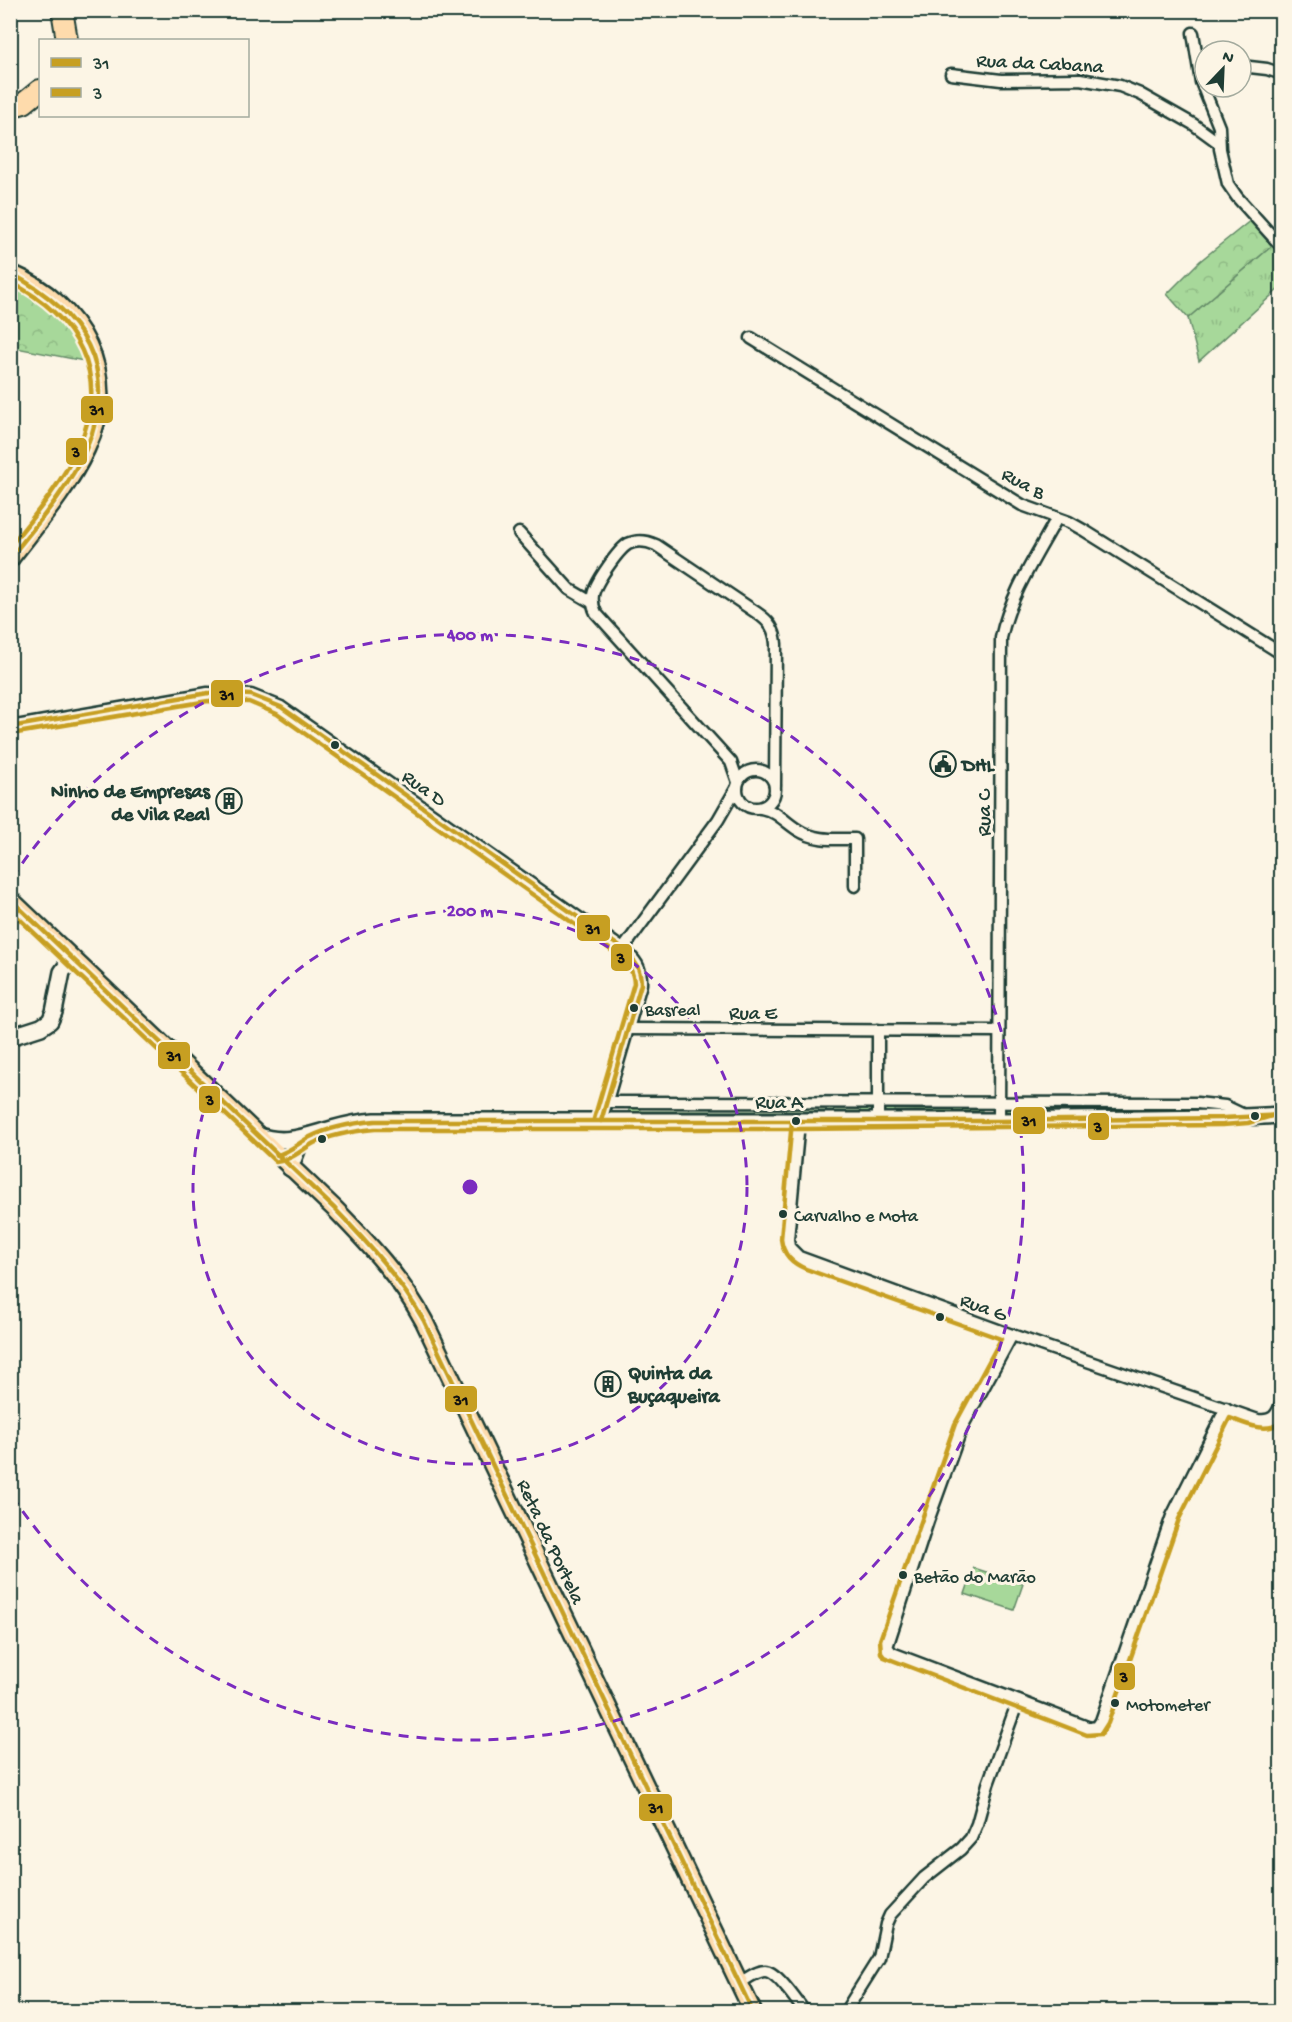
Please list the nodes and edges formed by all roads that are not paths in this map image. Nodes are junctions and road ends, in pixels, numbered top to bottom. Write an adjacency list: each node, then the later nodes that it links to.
1 (54, 10): 4 (highway)
2 (62, 10): 5 (highway)
3 (1193, 33): 6 (street)
4 (57, 39)
5 (67, 39)
6 (1195, 39)
7 (1253, 67): 9 (street)
8 (951, 74): 15 (street, Rua da Cabana)
9 (1281, 74)
10 (39, 91): 13 (highway)
11 (1208, 99): 15 (street)
12 (39, 106): 14 (highway)
13 (10, 107)
14 (10, 118)
15 (1220, 147): 16 (street)
16 (1281, 247)
17 (10, 273): 21 (main road)
18 (751, 338): 19 (street, Rua B)
19 (1057, 518): 23 (street, Rua B); 41 (street, Rua C)
20 (519, 533): 22 (street)
21 (10, 559)
22 (593, 603): 25 (street); 26 (street)
23 (1281, 654)
24 (10, 726): 37 (street, Rua D)
25 (775, 757): 27 (street); 29 (street)
26 (731, 762): 27 (street); 28 (street)
27 (755, 770): 28 (street); 29 (street)
28 (738, 784): 31 (street); 34 (street)
29 (775, 785): 30 (street)
30 (774, 796): 32 (street); 33 (street)
31 (748, 807): 32 (street); 34 (street)
32 (761, 808): 33 (street)
33 (782, 817): 35 (street)
34 (718, 820): 37 (street)
35 (855, 886)
36 (10, 899): 38 (main road, Reta da Portela)
37 (623, 949): 39 (street, Rua D)
38 (72, 958): 42 (street); 53 (main road, Reta da Portela)
39 (628, 1029): 40 (street, Rua E); 43 (street, Rua D)
40 (878, 1030): 41 (street, Rua E); 44 (street)
41 (999, 1031): 45 (street, Rua C)
42 (10, 1037)
43 (607, 1102): 44 (street); 49 (street, Rua D)
44 (878, 1103): 45 (street); 50 (street)
45 (998, 1103): 48 (street); 51 (street, Rua C)
46 (1281, 1105): 48 (street)
47 (1281, 1115): 48 (street, Rua A)
48 (1247, 1116): 51 (street, Rua A)
49 (601, 1121): 52 (street, Rua A); 54 (street, Rua A)
50 (878, 1121): 51 (street, Rua A); 52 (street, Rua A)
51 (999, 1121)
52 (799, 1122): 57 (street, Rua G)
53 (255, 1133): 54 (street); 55 (main road, Reta da Portela)
54 (296, 1143): 55 (street); 56 (street)
55 (278, 1155): 56 (main road, Reta da Portela)
56 (291, 1168): 61 (main road, Reta da Portela)
57 (1012, 1335): 59 (street, Rua G); 60 (street)
58 (1281, 1401): 59 (street, Rua G)
59 (1226, 1408): 60 (street)
60 (1018, 1701): 64 (street)
61 (739, 1983): 62 (main road, Reta da Portela); 63 (street)
62 (753, 2012)
63 (805, 2012)
64 (845, 2012)

